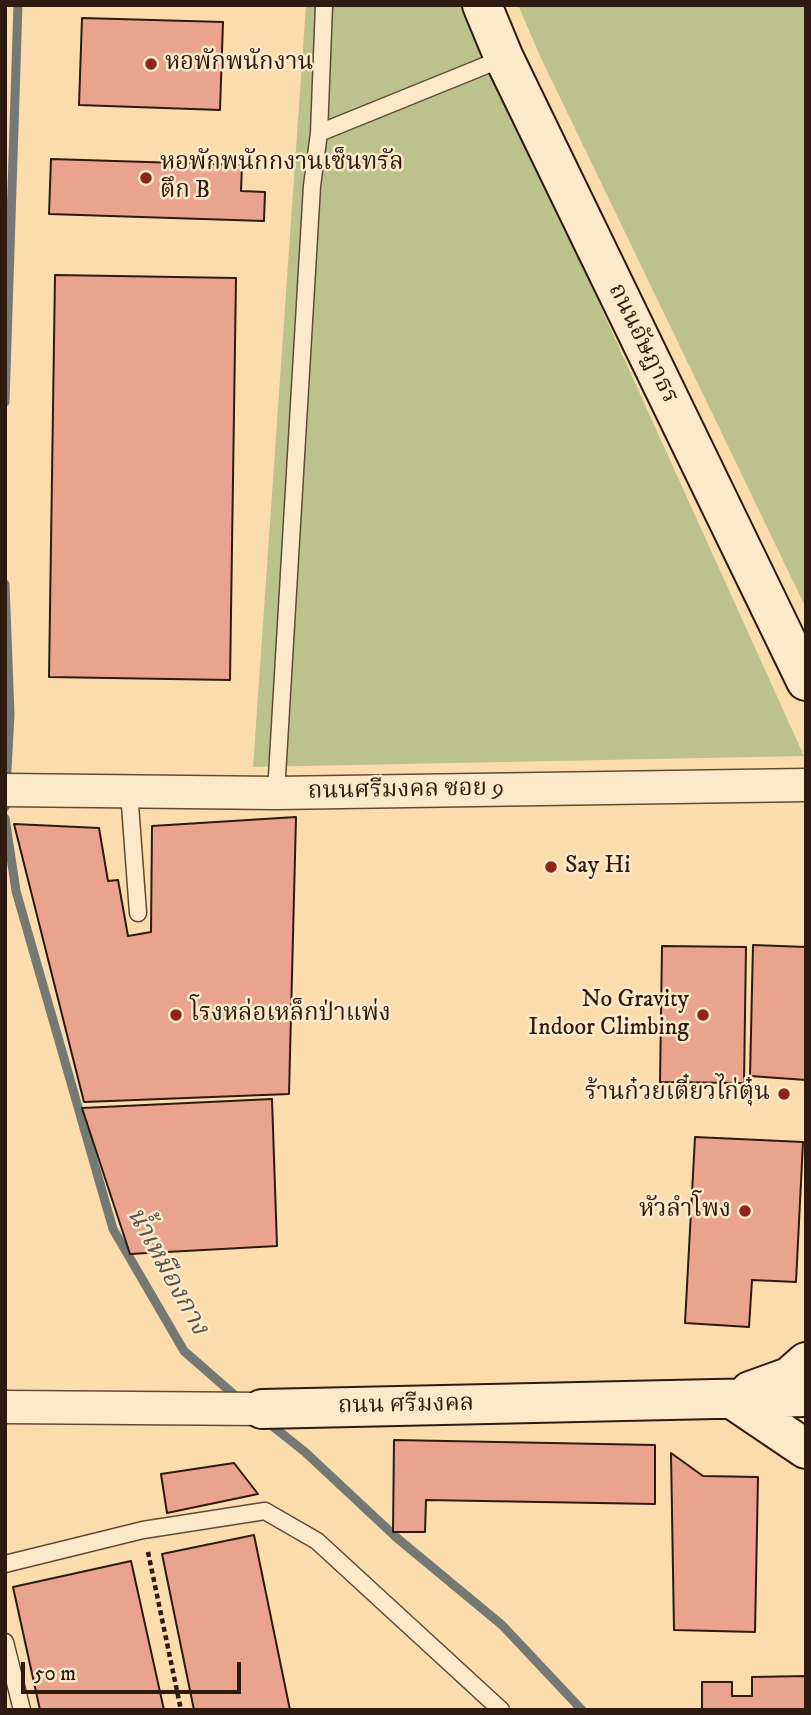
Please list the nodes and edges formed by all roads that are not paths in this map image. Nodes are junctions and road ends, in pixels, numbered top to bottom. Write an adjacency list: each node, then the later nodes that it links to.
1 (324, 5): 4 (lane)
2 (482, 5): 3 (street, ถนนอัษฎาธร)
3 (504, 58): 4 (lane); 5 (street, ถนนอัษฎาธร)
4 (319, 133): 9 (lane)
5 (806, 681)
6 (806, 785): 9 (street, ถนนศรีมงคล ซอย 9)
7 (15, 790): 8 (street, ถนนศรีมงคล ซอย 9)
8 (129, 791): 9 (street, ถนนศรีมงคล ซอย 9); 10 (lane)
9 (276, 793)
10 (138, 913)
11 (806, 1362): 13 (street)
12 (806, 1397): 13 (street, ถนน ศรีมงคล)
13 (732, 1398): 15 (street, ถนน ศรีมงคล); 16 (street)
14 (5, 1407): 15 (street, ถนน ศรีมงคล)
15 (262, 1409)
16 (806, 1449)
17 (5, 1564): 20 (lane)
18 (5, 1642): 19 (lane)
19 (22, 1710)
20 (501, 1710)

